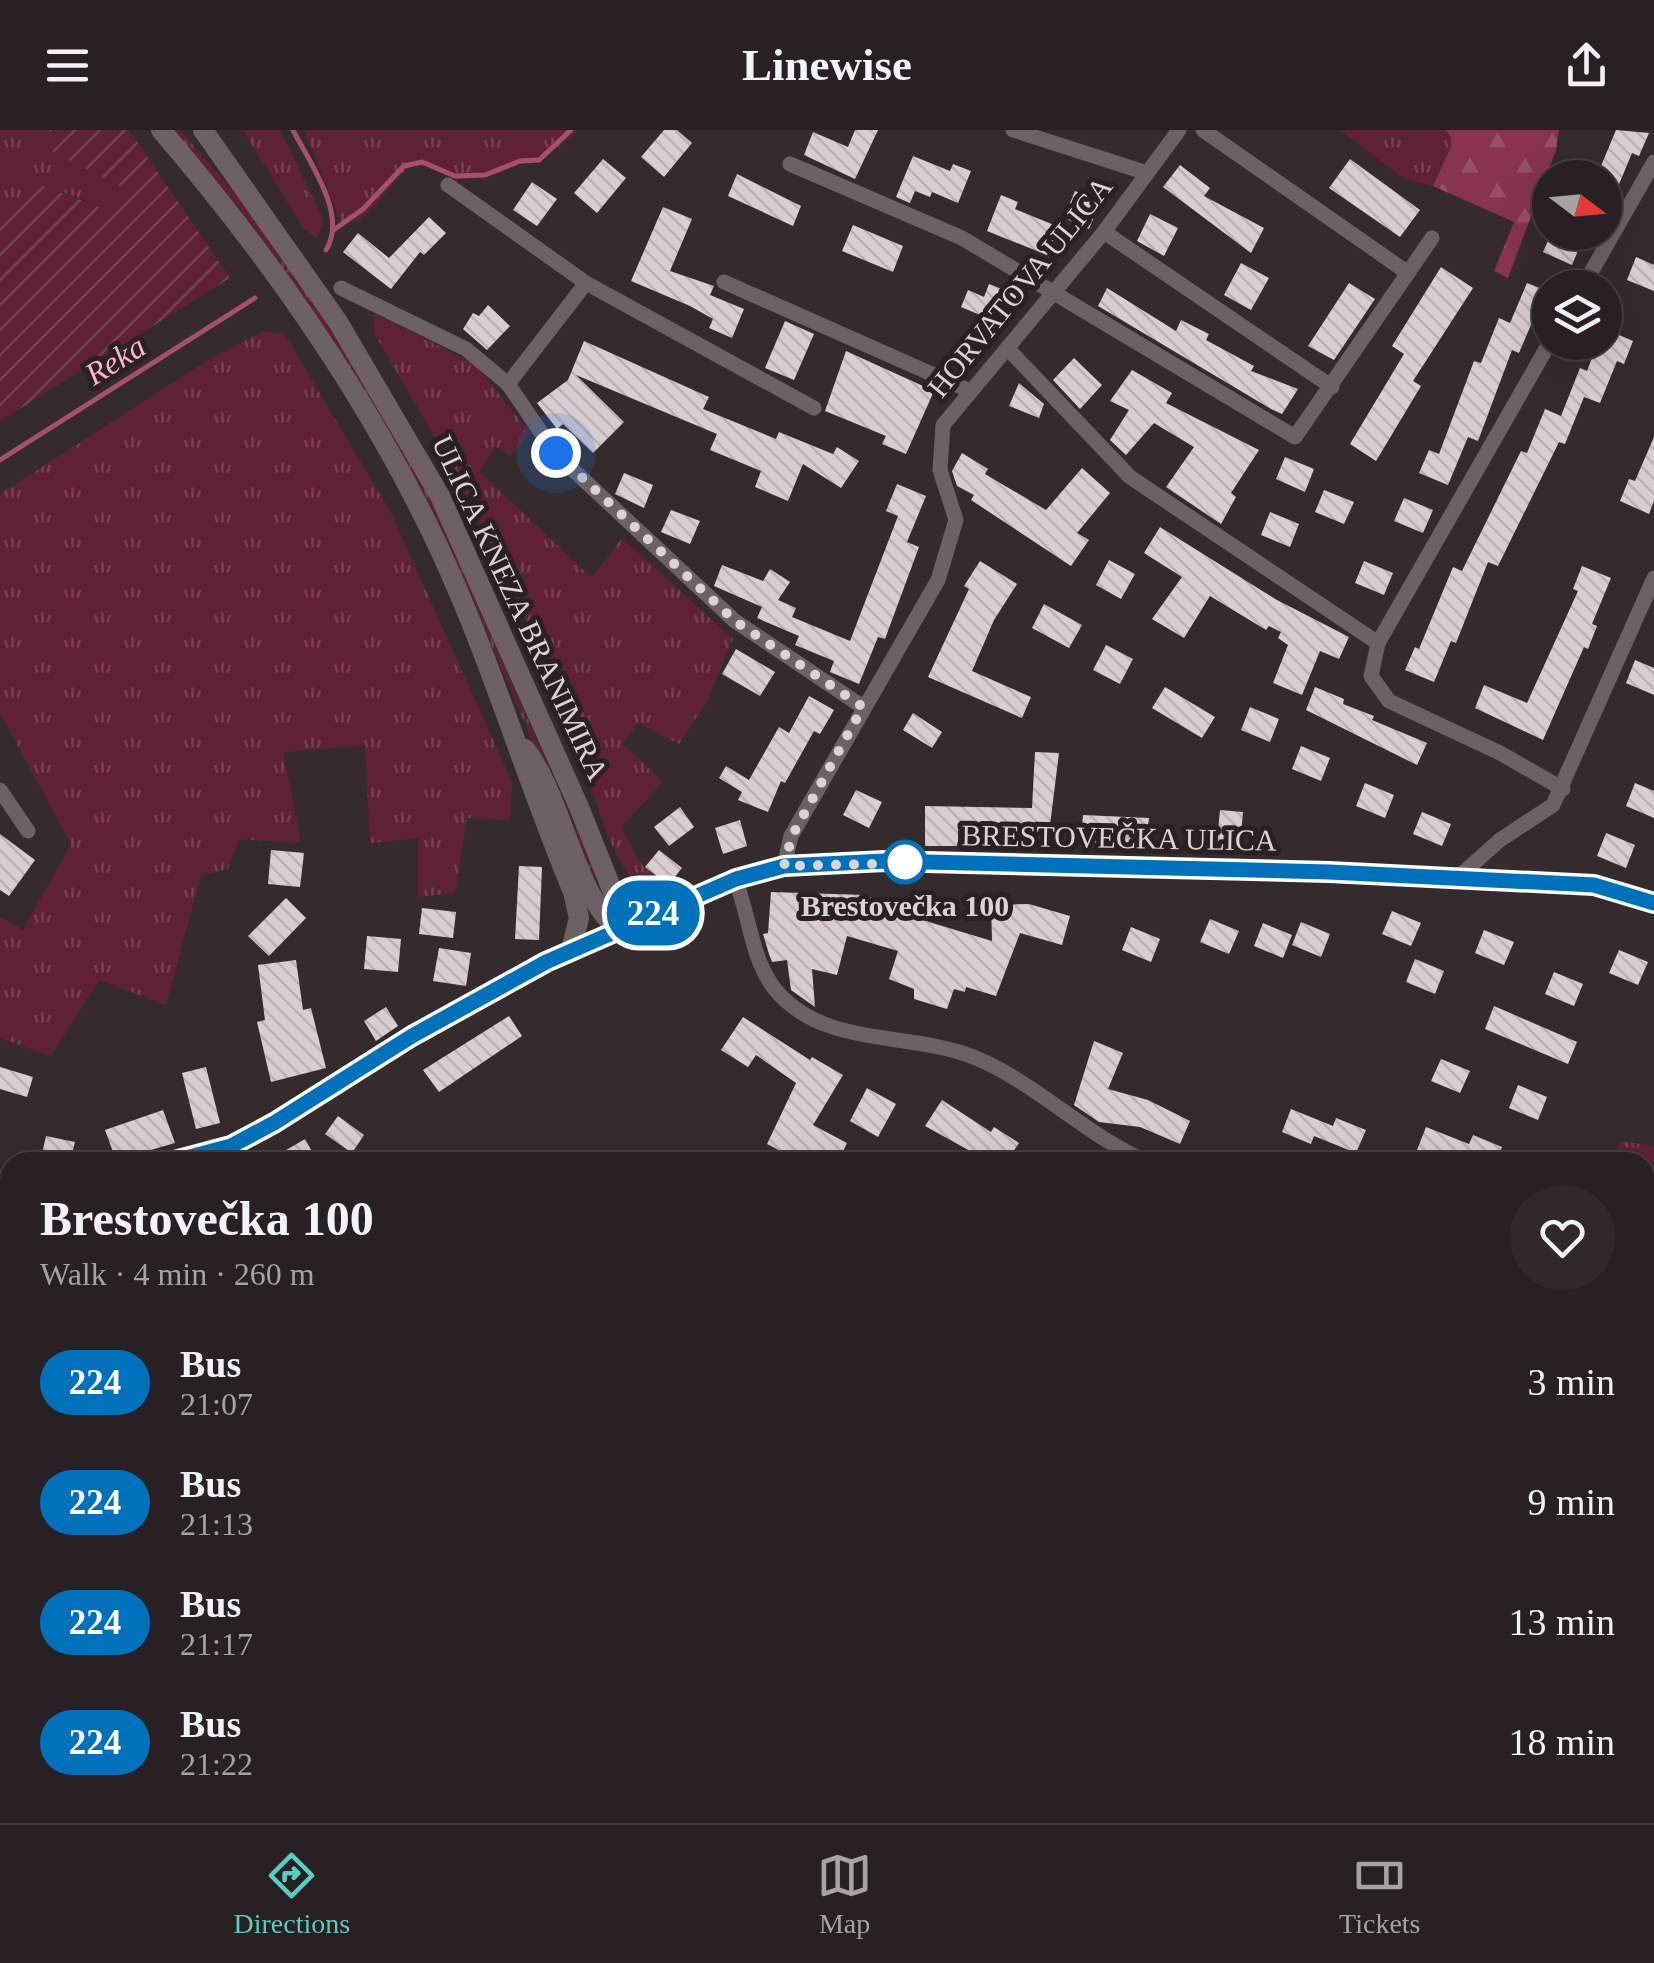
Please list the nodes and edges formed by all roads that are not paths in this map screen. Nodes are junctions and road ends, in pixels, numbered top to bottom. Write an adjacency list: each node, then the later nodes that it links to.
1 (161, 130): 27 (street, ULICA KNEZA BRANIMIRA)
2 (203, 130): 35 (street, ULICA KNEZA BRANIMIRA)
3 (1014, 130): 8 (street)
4 (1179, 130): 8 (street, HORVATOVA ULICA)
5 (1203, 130): 13 (street)
6 (1654, 162): 12 (street)
7 (790, 164): 17 (street)
8 (1147, 174): 10 (street, HORVATOVA ULICA)
9 (448, 185): 15 (street)
10 (1104, 232): 17 (street, HORVATOVA ULICA); 21 (street)
11 (1432, 238): 13 (street)
12 (1592, 270)
13 (1408, 274): 21 (street)
14 (724, 282): 22 (street)
15 (586, 283): 20 (street); 23 (street)
16 (341, 288): 20 (street)
17 (1052, 292): 18 (street, HORVATOVA ULICA); 21 (street)
18 (1008, 350): 22 (street, HORVATOVA ULICA); 25 (street)
19 (1540, 360): 25 (street)
20 (508, 384): 26 (street)
21 (1332, 386)
22 (968, 390): 26 (street, HORVATOVA ULICA)
23 (814, 408)
24 (1654, 578): 28 (street)
25 (1378, 643): 28 (street)
26 (863, 707): 31 (street, HORVATOVA ULICA)
27 (518, 740): 35 (street, ULICA KNEZA BRANIMIRA); 36 (street, ULICA KNEZA BRANIMIRA)
28 (1563, 788): 33 (street)
29 (0, 790): 30 (street)
30 (28, 831)
31 (784, 866): 32 (street, BRESTOVEČKA ULICA); 33 (street, BRESTOVEČKA ULICA)
32 (736, 879): 35 (street, BRESTOVEČKA ULICA); 40 (street)
33 (1456, 880): 34 (street, BRESTOVEČKA ULICA)
34 (1654, 904)
35 (622, 927): 36 (street, BRESTOVEČKA ULICA)
36 (571, 950): 37 (street, BRESTOVEČKA ULICA)
37 (231, 1146): 38 (street, BRESTOVEČKA ULICA); 39 (street)
38 (208, 1152)
39 (237, 1152)
40 (1128, 1152)

